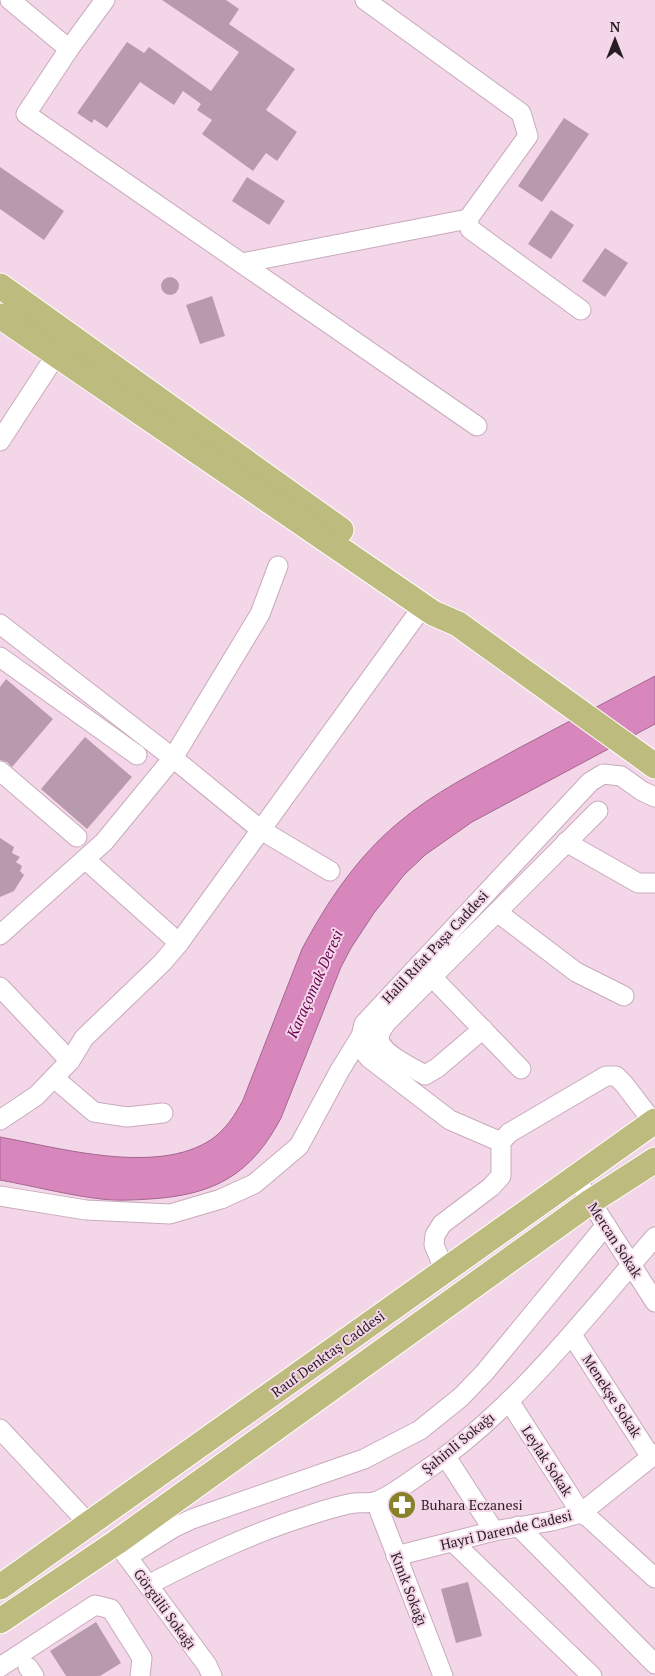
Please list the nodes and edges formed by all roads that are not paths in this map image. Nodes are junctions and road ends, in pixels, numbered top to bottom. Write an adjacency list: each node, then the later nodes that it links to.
1 (10, 0): 4 (street)
2 (105, 0): 4 (street)
3 (366, 0): 5 (street)
4 (69, 49): 6 (street)
5 (468, 219): 6 (street); 8 (street)
6 (242, 263): 11 (street)
7 (0, 286): 16 (main road)
8 (580, 310)
9 (0, 316): 10 (main road)
10 (56, 355): 12 (street); 14 (main road)
11 (477, 426)
12 (0, 441)
13 (278, 566): 19 (street)
14 (423, 606): 16 (main road); 24 (street)
15 (0, 624): 19 (street)
16 (458, 624): 20 (main road)
17 (0, 657): 18 (street)
18 (137, 755)
19 (173, 758): 24 (street); 27 (street)
20 (655, 766)
21 (0, 771): 25 (street)
22 (655, 797): 37 (street, Halil Rıfat Paşa Caddesi)
23 (598, 811): 26 (street, Halil Rıfat Paşa Caddesi)
24 (260, 830): 28 (street); 32 (street)
25 (78, 837)
26 (566, 842): 29 (street); 30 (street, Halil Rıfat Paşa Caddesi)
27 (86, 860): 31 (street); 32 (street)
28 (330, 871)
29 (655, 883)
30 (497, 912): 33 (street, Halil Rıfat Paşa Caddesi); 35 (street, Halil Rıfat Paşa Caddesi)
31 (0, 935)
32 (179, 943): 38 (street)
33 (432, 977): 36 (street, Halil Rıfat Paşa Caddesi); 36 (street, Halil Rıfat Paşa Caddesi)
34 (0, 986): 38 (street)
35 (624, 996)
36 (483, 1029): 39 (street, Halil Rıfat Paşa Caddesi)
37 (361, 1036): 44 (street); 47 (street, Halil Rıfat Paşa Caddesi)
38 (70, 1061): 40 (street)
39 (521, 1069)
40 (54, 1078): 41 (street); 42 (street)
41 (163, 1113)
42 (0, 1120)
43 (654, 1121): 44 (street); 46 (main road, Rauf Denktaş Caddesi)
44 (501, 1142): 52 (street)
45 (655, 1160): 48 (main road)
46 (575, 1177): 48 (street, Mercan Sokak); 52 (main road, Rauf Denktaş Caddesi)
47 (0, 1196)
48 (590, 1202): 49 (street, Mercan Sokak); 65 (main road)
49 (606, 1225): 51 (street, Mercan Sokak); 65 (street)
50 (655, 1237): 51 (street, Şahinli Sokağı)
51 (632, 1264): 53 (street, Mercan Sokak); 54 (street, Şahinli Sokağı)
52 (445, 1271): 61 (main road, Rauf Denktaş Caddesi)
53 (655, 1302)
54 (572, 1335): 55 (street, Şahinli Sokağı); 57 (street, Menekşe Sokak)
55 (509, 1401): 58 (street, Şahinli Sokağı); 60 (street, Leylak Sokak)
56 (0, 1429): 61 (street)
57 (653, 1455): 60 (street, Hayri Darende Cadesi)
58 (446, 1456): 59 (street, Şahinli Sokağı); 63 (street)
59 (376, 1502): 66 (street, Kınık Sokağı); 68 (street, Şahinli Sokağı)
60 (581, 1513): 62 (street, Hayri Darende Cadesi); 67 (street, Leylak Sokak)
61 (89, 1524): 69 (main road, Rauf Denktaş Caddesi)
62 (518, 1526): 63 (street, Hayri Darende Cadesi); 71 (street)
63 (494, 1531): 64 (street, Hayri Darende Cadesi)
64 (453, 1542): 66 (street, Hayri Darende Cadesi); 76 (street)
65 (122, 1550): 68 (street, Görgülü Sokağı); 70 (main road)
66 (396, 1556): 75 (street, Kınık Sokağı)
67 (652, 1569)
68 (148, 1585): 74 (street, Görgülü Sokağı)
69 (0, 1588)
70 (0, 1621)
71 (655, 1664)
72 (0, 1666): 73 (street)
73 (140, 1676)
74 (212, 1676)
75 (443, 1676)
76 (592, 1676)

